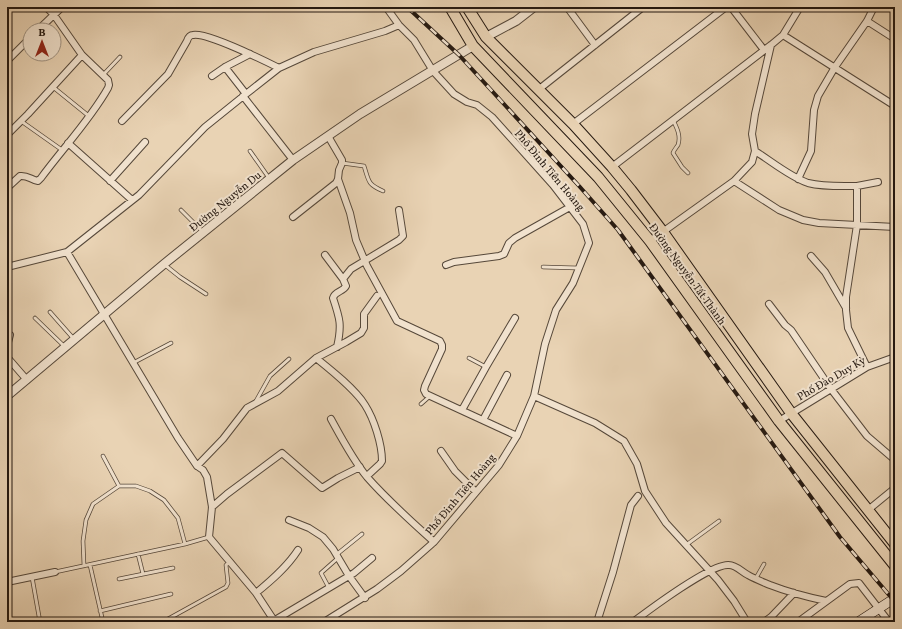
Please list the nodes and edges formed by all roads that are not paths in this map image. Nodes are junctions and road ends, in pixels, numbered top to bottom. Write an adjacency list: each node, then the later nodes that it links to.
1 (46, 7): 13 (street)
2 (62, 7): 13 (street)
3 (386, 7): 16 (street, Phố Đinh Tiên Hoàng)
4 (450, 7): 23 (main road, Đường Nguyễn Tất Thành)
5 (467, 7): 18 (main road, Đường Nguyễn Tất Thành)
6 (534, 7): 18 (street)
7 (567, 7): 20 (street)
8 (643, 7): 20 (street)
9 (726, 7): 43 (street)
10 (731, 7): 24 (street)
11 (800, 7): 17 (street)
12 (874, 7): 14 (street)
13 (54, 15): 15 (street); 26 (street)
14 (867, 21): 19 (street); 30 (street)
15 (47, 22)
16 (399, 25): 31 (street); 32 (street, Phố Đinh Tiên Hoàng)
17 (783, 35): 21 (street); 30 (street)
18 (486, 37): 36 (main road, Đường Nguyễn Tất Thành)
19 (895, 40)
20 (595, 45): 36 (street)
21 (771, 45): 24 (street); 50 (street)
22 (22, 46): 28 (street)
23 (473, 46): 32 (street, Đường Nguyễn Du); 46 (main road, Đường Nguyễn Tất Thành)
24 (764, 50): 40 (street)
25 (250, 54): 29 (street); 31 (street); 42 (street)
26 (82, 55): 33 (street); 35 (street)
27 (120, 57): 33 (lane)
28 (7, 61)
29 (225, 67): 34 (street); 37 (street)
30 (835, 67): 38 (street); 58 (street)
31 (279, 68): 37 (street)
32 (433, 71): 45 (street, Đường Nguyễn Du); 66 (street, Phố Đinh Tiên Hoàng)
33 (103, 75): 39 (street)
34 (212, 76)
35 (53, 87): 39 (lane); 41 (street)
36 (538, 90): 43 (main road, Đường Nguyễn Tất Thành)
37 (245, 95): 52 (street); 65 (street)
38 (895, 106)
39 (90, 117): 47 (street)
40 (673, 120): 54 (street); 55 (lane)
41 (22, 121): 44 (street); 49 (lane)
42 (122, 121)
43 (574, 125): 46 (main road); 54 (main road, Đường Nguyễn Tất Thành)
44 (7, 135)
45 (328, 136): 52 (street, Đường Nguyễn Du); 53 (street)
46 (560, 137): 74 (main road, Đường Nguyễn Tất Thành)
47 (68, 142): 49 (street); 59 (street)
48 (145, 142): 59 (street)
49 (62, 150): 63 (street)
50 (755, 151): 58 (street); 60 (street)
51 (250, 152): 56 (lane)
52 (293, 160): 56 (street, Đường Nguyễn Du)
53 (342, 163): 57 (street); 64 (lane)
54 (612, 167): 72 (main road, Đường Nguyễn Tất Thành)
55 (688, 173)
56 (270, 179): 73 (street, Đường Nguyễn Du)
57 (338, 179): 69 (street); 78 (street)
58 (798, 179): 62 (street)
59 (110, 181): 65 (street)
60 (734, 181): 70 (street); 72 (street)
61 (878, 182): 62 (street)
62 (857, 186): 70 (street)
63 (7, 188)
64 (383, 191)
65 (132, 200): 75 (street)
66 (570, 207): 80 (street); 83 (street, Phố Đinh Tiên Hoàng)
67 (181, 210): 73 (lane)
68 (399, 210): 78 (street)
69 (293, 217)
70 (857, 225): 71 (street); 88 (street)
71 (895, 227)
72 (663, 232): 74 (street); 116 (main road, Đường Nguyễn Tất Thành)
73 (204, 233): 79 (street, Đường Nguyễn Du)
74 (650, 241): 119 (main road, Đường Nguyễn Tất Thành)
75 (67, 252): 81 (street); 90 (street)
76 (325, 255): 84 (street)
77 (811, 256): 88 (street)
78 (364, 260): 84 (street); 111 (street)
79 (164, 264): 85 (lane); 90 (street, Đường Nguyễn Du)
80 (446, 265)
81 (7, 267)
82 (543, 267): 83 (lane)
83 (580, 268): 112 (street, Phố Đinh Tiên Hoàng)
84 (342, 279): 97 (street)
85 (206, 294)
86 (378, 296): 97 (street)
87 (769, 304): 109 (street)
88 (846, 310): 106 (street)
89 (50, 312): 94 (lane)
90 (104, 315): 94 (street, Đường Nguyễn Du); 104 (street)
91 (35, 318): 98 (lane)
92 (515, 318): 105 (street)
93 (10, 335): 96 (street)
94 (74, 340): 98 (street, Đường Nguyễn Du)
95 (171, 343): 104 (lane)
96 (7, 346)
97 (337, 347): 101 (street)
98 (65, 348): 108 (street, Đường Nguyễn Du)
99 (7, 357): 108 (street)
100 (895, 357): 106 (street, Phố Đào Duy Kỳ)
101 (316, 358): 114 (street); 128 (street)
102 (469, 358): 105 (lane)
103 (289, 359): 114 (lane)
104 (132, 363): 125 (street)
105 (486, 366): 115 (street)
106 (867, 367): 109 (street, Phố Đào Duy Kỳ)
107 (507, 375): 118 (street)
108 (27, 380): 110 (street, Đường Nguyễn Du)
109 (831, 388): 116 (street, Phố Đào Duy Kỳ); 124 (street)
110 (7, 396)
111 (430, 396): 113 (lane); 115 (street)
112 (534, 396): 120 (street, Phố Đinh Tiên Hoàng); 142 (street)
113 (421, 404)
114 (254, 405): 125 (street)
115 (462, 410): 118 (street)
116 (791, 413): 119 (street, Phố Đào Duy Kỳ); 123 (main road, Đường Nguyễn Tất Thành)
117 (331, 419): 127 (street)
118 (483, 420): 120 (street)
119 (779, 421): 126 (main road, Đường Nguyễn Tất Thành)
120 (516, 436): 131 (street, Phố Đinh Tiên Hoàng)
121 (440, 451): 131 (street)
122 (103, 456): 129 (lane)
123 (826, 457): 126 (main road); 134 (main road, Đường Nguyễn Tất Thành)
124 (895, 460)
125 (197, 466): 133 (street)
126 (815, 466): 151 (main road, Đường Nguyễn Tất Thành)
127 (360, 467): 128 (street); 133 (street)
128 (366, 476): 140 (street)
129 (119, 486): 141 (lane); 150 (lane)
130 (895, 488): 134 (street)
131 (476, 492): 140 (street, Phố Đinh Tiên Hoàng)
132 (638, 496): 176 (street)
133 (212, 507): 138 (street)
134 (868, 510): 139 (main road, Đường Nguyễn Tất Thành)
135 (289, 520): 145 (street)
136 (719, 521): 142 (lane)
137 (362, 534): 145 (lane)
138 (209, 537): 141 (lane); 147 (street)
139 (893, 537)
140 (434, 542): 165 (street, Phố Đinh Tiên Hoàng)
141 (184, 544): 144 (lane)
142 (686, 545): 153 (street)
143 (298, 550): 162 (street)
144 (138, 554): 149 (lane); 155 (lane)
145 (337, 556): 156 (street); 161 (lane)
146 (372, 558): 156 (street)
147 (230, 562): 162 (street); 170 (lane)
148 (764, 564): 158 (lane)
149 (90, 565): 150 (lane); 169 (lane)
150 (84, 566): 154 (lane)
151 (895, 566)
152 (173, 568): 155 (lane)
153 (710, 571): 158 (street); 177 (street); 178 (street)
154 (55, 572): 157 (street)
155 (144, 574): 159 (lane)
156 (349, 576): 161 (street); 165 (street)
157 (32, 577): 160 (street); 173 (lane)
158 (756, 578): 163 (street)
159 (119, 579)
160 (7, 582)
161 (329, 588): 172 (street)
162 (256, 593): 172 (street)
163 (794, 593): 167 (street); 179 (street)
164 (171, 594): 169 (lane)
165 (365, 598): 175 (street, Phố Đinh Tiên Hoàng)
166 (895, 598): 168 (main road)
167 (826, 601): 168 (street); 180 (street)
168 (879, 609): 181 (main road); 182 (street)
169 (100, 611): 174 (lane)
170 (168, 620)
171 (895, 620): 183 (main road)
172 (275, 621)
173 (40, 622)
174 (103, 622)
175 (324, 622)
176 (597, 622)
177 (633, 622)
178 (747, 622)
179 (764, 622)
180 (798, 622)
181 (858, 622)
182 (889, 622)
183 (892, 622)

